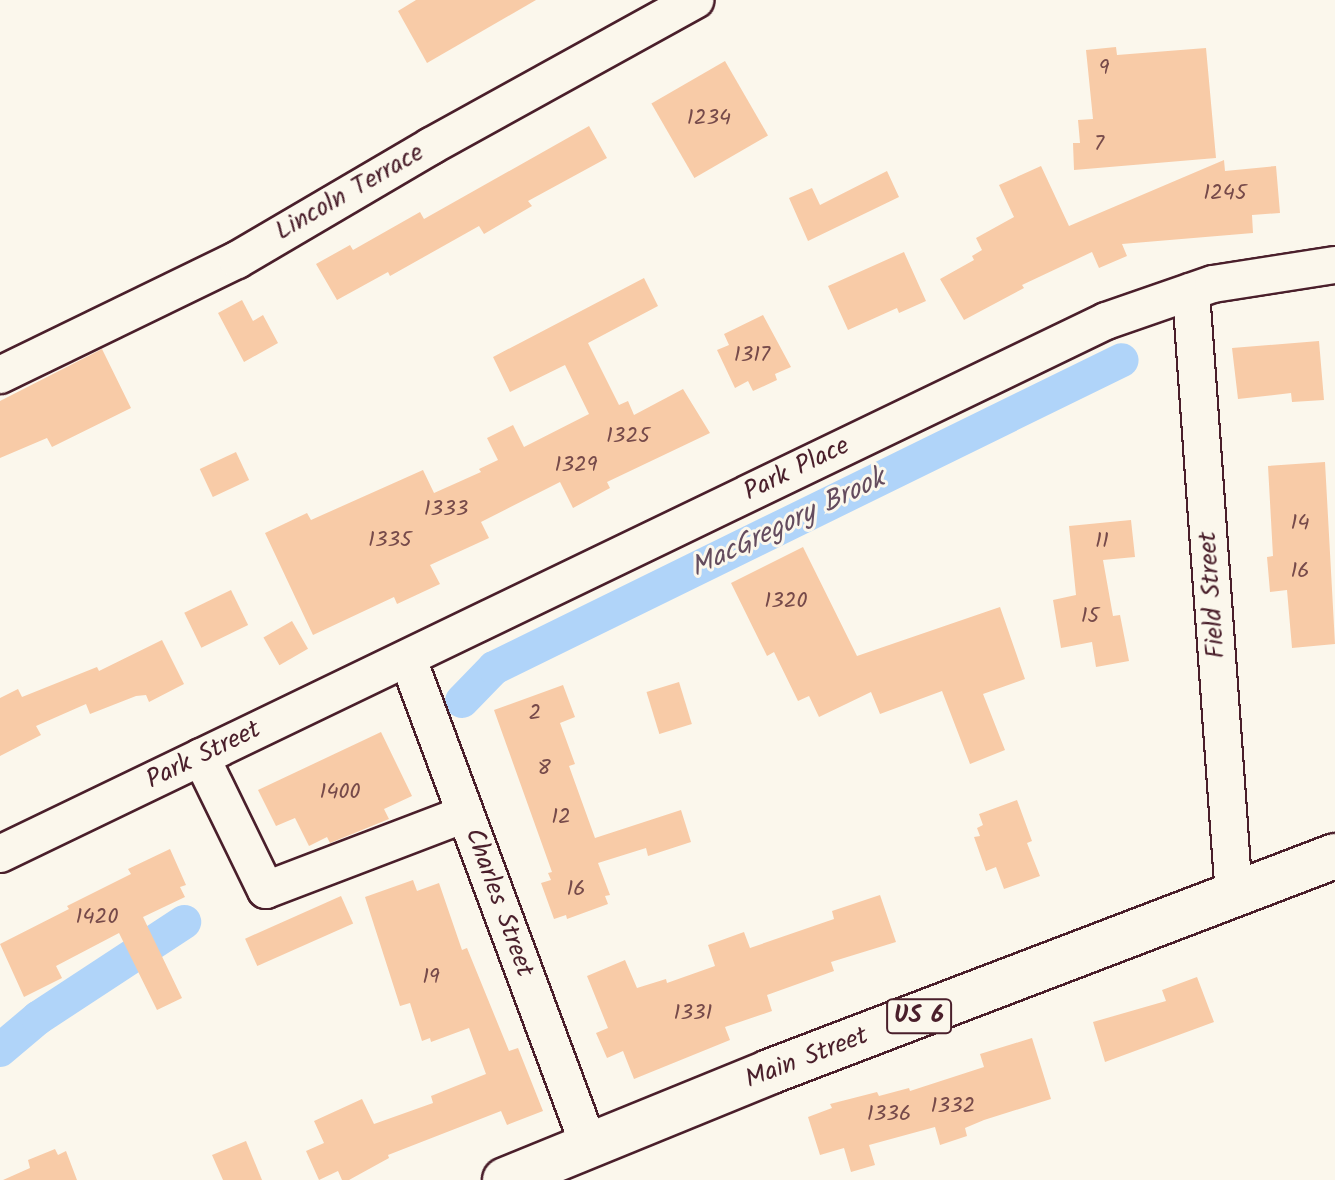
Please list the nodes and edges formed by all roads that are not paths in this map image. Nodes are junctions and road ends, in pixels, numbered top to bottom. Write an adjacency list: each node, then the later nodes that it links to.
1 (695, 0): 4 (street, Lincoln Terrace)
2 (1335, 265): 3 (street)
3 (1191, 292): 5 (street, Park Place); 10 (street, Field Street)
4 (0, 375)
5 (408, 659): 6 (street, Park Street); 7 (street, Charles Street)
6 (201, 757): 7 (street); 8 (street, Park Street)
7 (465, 814): 11 (street, Charles Street)
8 (0, 854)
9 (1335, 856): 10 (main road, Main Street / US 6)
10 (1234, 897): 11 (main road, Main Street / US 6)
11 (589, 1146): 12 (main road, Main Street / US 6)
12 (505, 1180)

